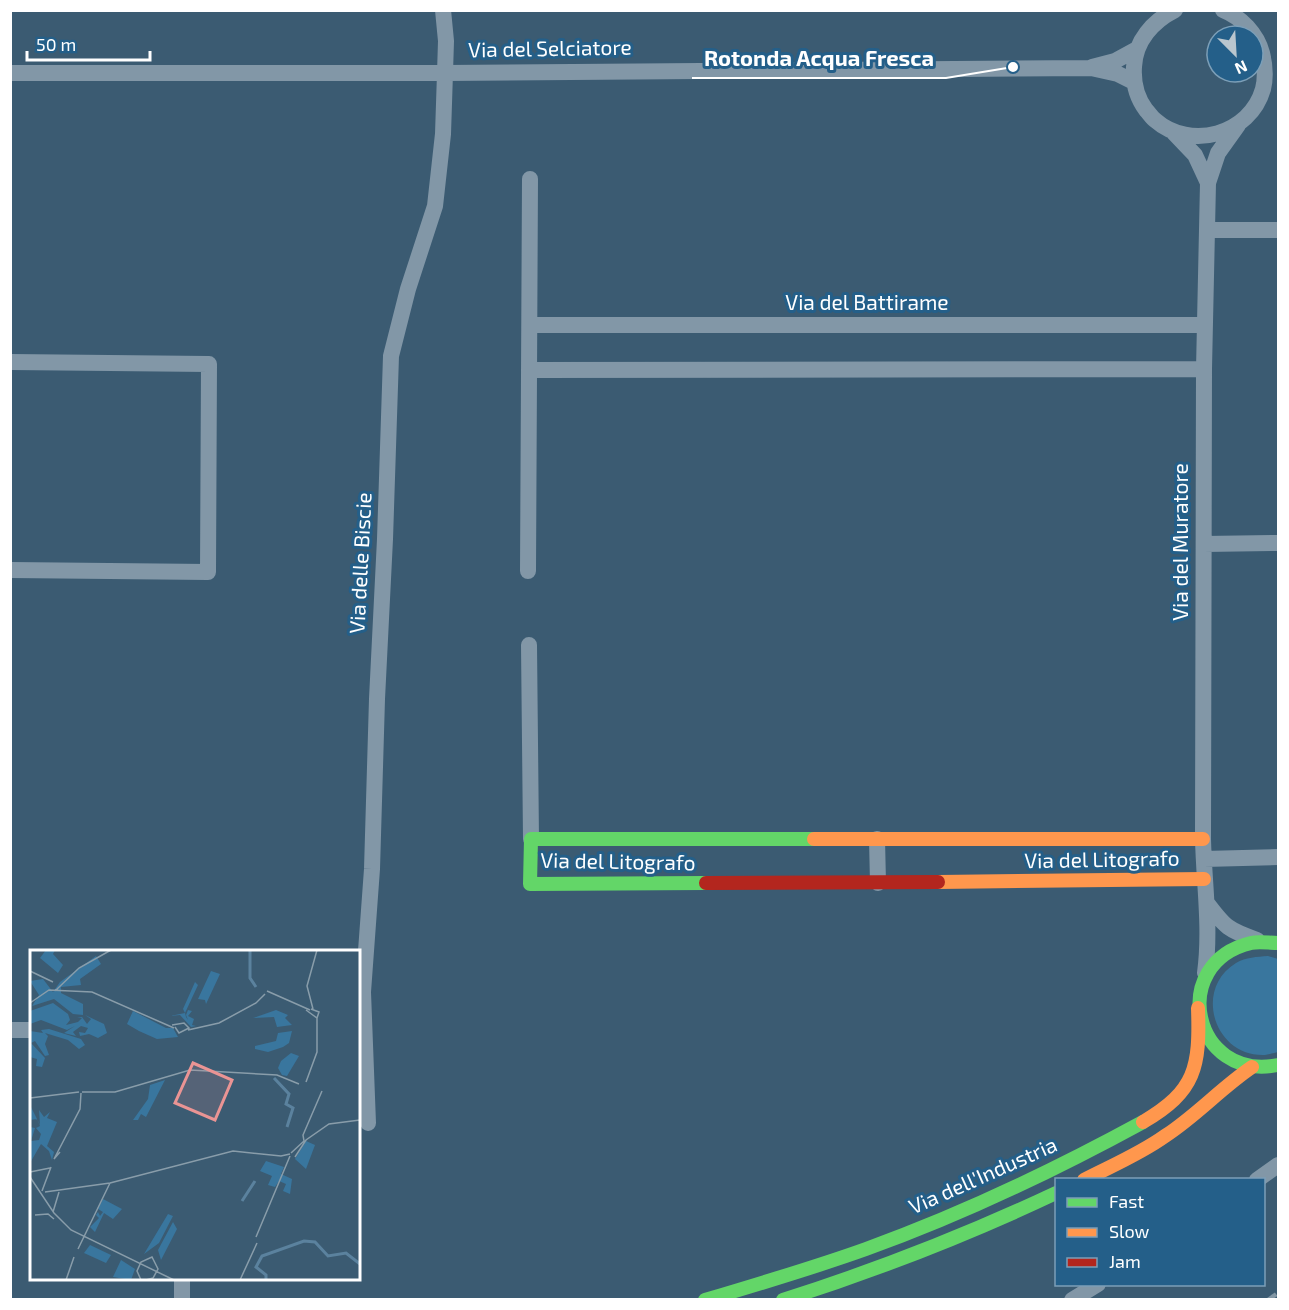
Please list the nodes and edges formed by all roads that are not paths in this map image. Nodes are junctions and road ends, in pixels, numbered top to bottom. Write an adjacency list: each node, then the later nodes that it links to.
1 (443, 10): 7 (street, Via delle Biscie)
2 (1228, 11): 9 (street, Via del Muratore)
3 (1169, 12): 4 (street)
4 (1137, 49): 5 (street, Via del Selciatore); 8 (street)
5 (1091, 68): 7 (street, Via del Selciatore); 8 (street, Via del Selciatore)
6 (10, 73): 7 (street, Via del Selciatore)
7 (445, 73): 41 (street, Via delle Biscie)
8 (1134, 82): 10 (street, Via del Muratore)
9 (1238, 125): 10 (street); 12 (street, Via del Muratore)
10 (1173, 132): 12 (street, Via del Muratore)
11 (530, 179): 15 (street)
12 (1208, 183): 13 (street, Via del Muratore)
13 (1208, 230): 14 (street); 16 (street, Via del Muratore)
14 (1278, 230)
15 (530, 325): 16 (street, Via del Battirame); 19 (street)
16 (1205, 325): 18 (street, Via del Muratore)
17 (10, 362): 22 (street)
18 (1204, 369): 19 (street); 21 (street, Via del Muratore)
19 (529, 370): 23 (street)
20 (1278, 543): 21 (street)
21 (1204, 544): 27 (street, Via del Muratore)
22 (10, 570)
23 (528, 571)
24 (529, 645): 25 (street)
25 (531, 839): 26 (street, Via del Litografo); 31 (street, Via del Litografo)
26 (877, 839): 27 (street, Via del Litografo); 31 (street)
27 (1203, 839): 29 (street, Via del Muratore)
28 (1278, 857): 29 (street)
29 (1204, 859): 30 (street, Via del Muratore)
30 (1204, 879): 31 (street, Via del Litografo); 32 (street, Via del Muratore)
31 (878, 883)
32 (1207, 902): 33 (street); 35 (street, Via del Muratore)
33 (1258, 940): 34 (street); 35 (street)
34 (1278, 943)
35 (1205, 976): 36 (street, Via dell'Industria)
36 (1198, 1008): 40 (street); 49 (street, Via dell'Industria)
37 (10, 1030): 38 (street)
38 (30, 1030)
39 (1278, 1065): 40 (street)
40 (1252, 1067): 43 (street)
41 (368, 1123)
42 (1278, 1165): 44 (street)
43 (1086, 1178)
44 (1258, 1178)
45 (1055, 1193): 50 (street)
46 (182, 1280): 48 (street)
47 (1095, 1286): 51 (street)
48 (182, 1299)
49 (705, 1299)
50 (783, 1299)
51 (1072, 1299)

